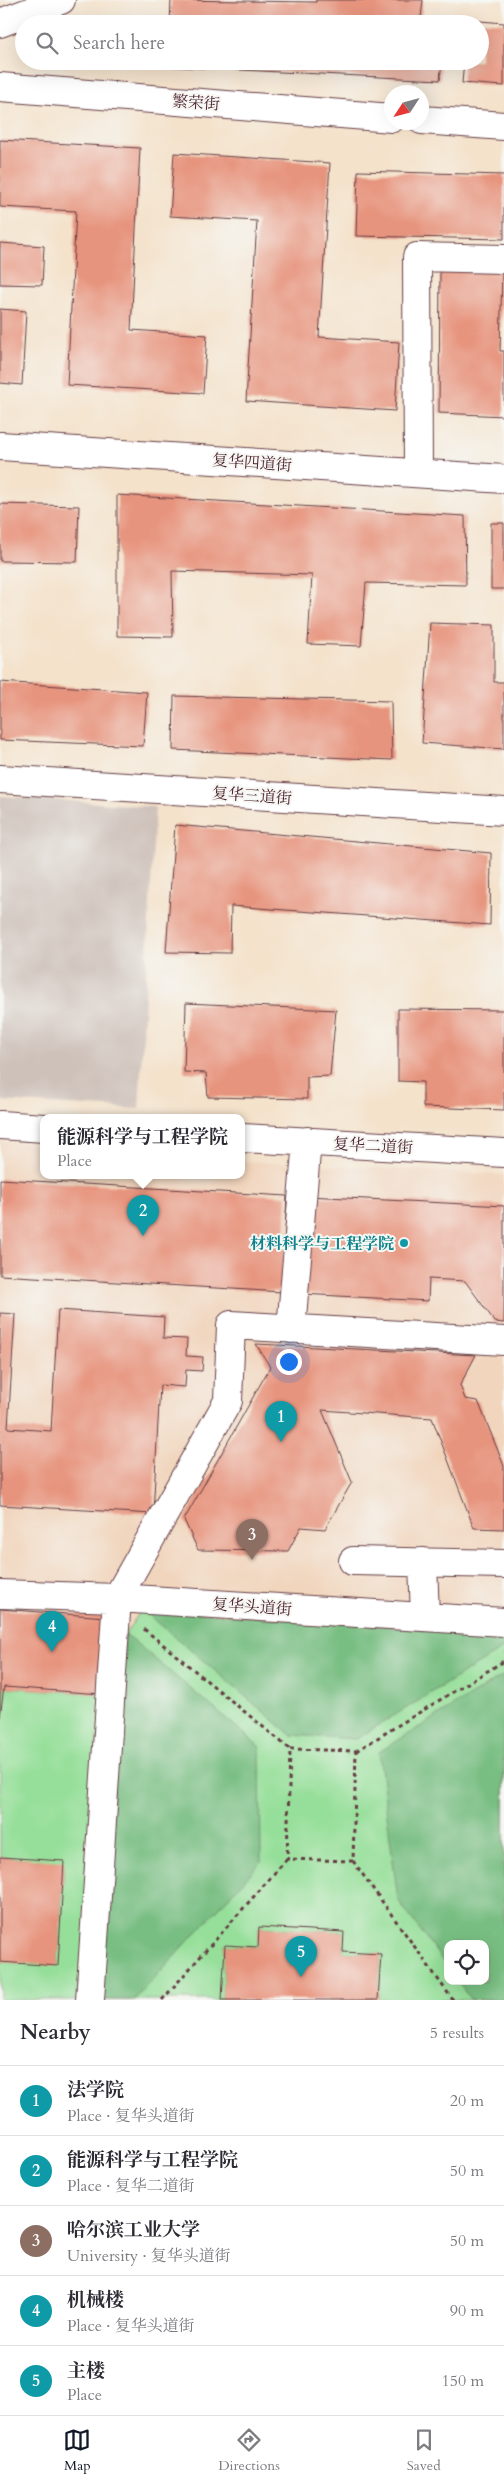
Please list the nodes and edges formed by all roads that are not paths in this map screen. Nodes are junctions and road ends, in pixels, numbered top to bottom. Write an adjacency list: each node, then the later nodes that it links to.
1 (61, 0): 2 (street)
2 (21, 15)
3 (15, 17): 4 (street)
4 (0, 23)
5 (0, 87): 6 (street, 繁荣街)
6 (384, 117)
7 (429, 121): 8 (street)
8 (504, 126)
9 (504, 259): 11 (street)
10 (0, 446): 11 (street, 复华四道街)
11 (418, 473): 12 (street, 复华四道街)
12 (504, 479)
13 (0, 779): 14 (street, 复华三道街)
14 (504, 812)
15 (0, 1125): 16 (street)
16 (40, 1128)
17 (245, 1138): 18 (street, 复华二道街)
18 (307, 1142): 19 (street, 复华二道街); 20 (street)
19 (504, 1153)
20 (290, 1328): 21 (street); 26 (street)
21 (504, 1343)
22 (353, 1561): 23 (street)
23 (423, 1562): 24 (street); 27 (street)
24 (504, 1564)
25 (0, 1594): 26 (street, 复华头道街)
26 (117, 1598): 27 (street, 复华头道街); 29 (street)
27 (425, 1617): 28 (street, 复华头道街)
28 (504, 1622)
29 (90, 2000)

